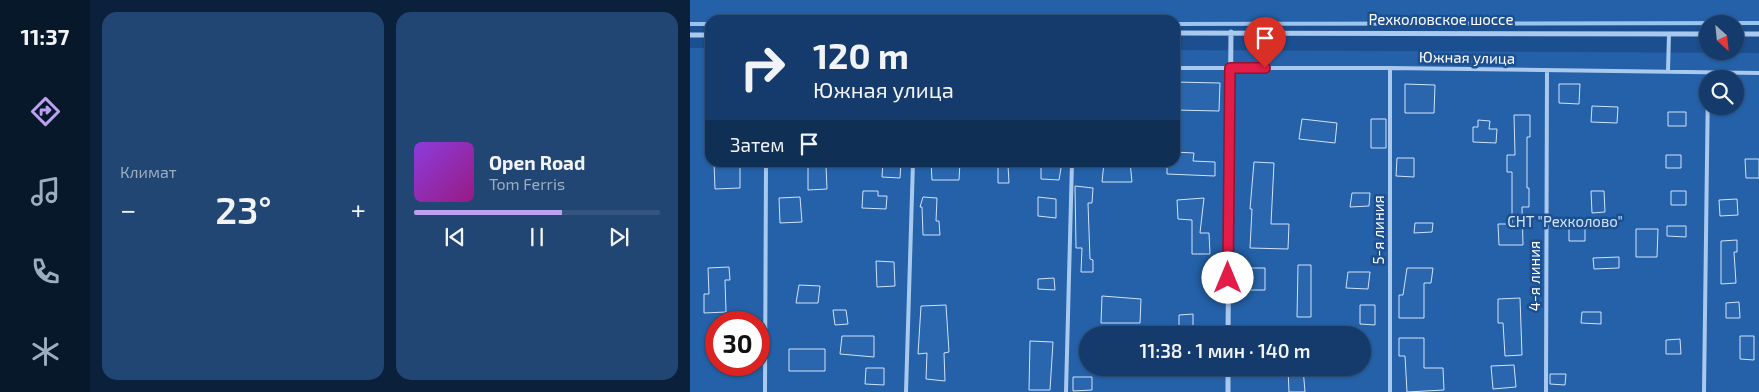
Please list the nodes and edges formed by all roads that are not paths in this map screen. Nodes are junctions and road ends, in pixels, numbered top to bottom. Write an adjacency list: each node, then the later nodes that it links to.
1 (1180, 32): 2 (street, Рехколовское шоссе)
2 (1231, 32): 3 (street, Рехколовское шоссе); 10 (street)
3 (1669, 34): 4 (street, Рехколовское шоссе); 13 (lane)
4 (1699, 34)
5 (1744, 34): 6 (street)
6 (1759, 34)
7 (690, 35): 8 (street)
8 (705, 35)
9 (1180, 68): 10 (lane, Южная улица)
10 (1230, 68): 11 (lane, Южная улица); 21 (street)
11 (1390, 68): 12 (lane, Южная улица); 27 (lane, 5-я линия)
12 (1547, 70): 13 (lane, Южная улица); 28 (lane, 4-я линия)
13 (1668, 71): 14 (lane, Южная улица)
14 (1699, 72)
15 (1744, 73): 16 (lane, Южная улица)
16 (1759, 73)
17 (1708, 115): 29 (lane)
18 (766, 167): 23 (lane)
19 (914, 167): 24 (lane)
20 (1072, 167): 25 (lane)
21 (1228, 326)
22 (1228, 376): 26 (street)
23 (765, 392)
24 (906, 392)
25 (1066, 392)
26 (1228, 392)
27 (1390, 392)
28 (1546, 392)
29 (1704, 392)

